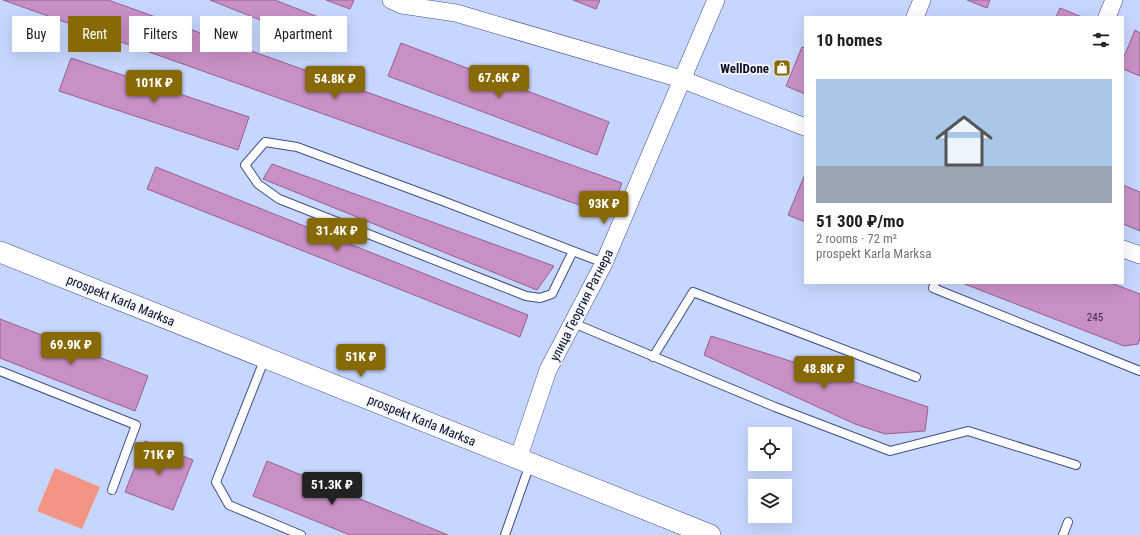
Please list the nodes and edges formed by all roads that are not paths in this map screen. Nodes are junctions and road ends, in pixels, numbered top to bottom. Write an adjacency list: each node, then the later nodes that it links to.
1 (391, 0): 5 (street)
2 (716, 0): 8 (street, улица Георгия Ратнера)
3 (922, 0): 6 (street)
4 (1114, 0): 7 (street)
5 (459, 6): 8 (street)
6 (915, 16)
7 (1107, 16)
8 (681, 80): 9 (street); 14 (street, улица Георгия Ратнера)
9 (804, 127)
10 (1124, 249): 13 (street)
11 (573, 251): 11 (lane); 14 (lane)
12 (0, 252): 18 (street, prospekt Karla Marksa)
13 (1140, 256)
14 (604, 263): 16 (street, улица Георгия Ратнера)
15 (935, 284): 20 (lane)
16 (573, 323): 17 (lane); 22 (street, улица Георгия Ратнера)
17 (653, 356): 21 (lane); 23 (lane)
18 (265, 358): 22 (street, prospekt Karla Marksa); 26 (lane)
19 (0, 371): 24 (lane)
20 (1140, 371)
21 (916, 377)
22 (524, 461): 27 (lane); 28 (street, prospekt Karla Marksa)
23 (1076, 465)
24 (112, 490)
25 (1068, 522): 29 (lane)
26 (301, 535)
27 (505, 535)
28 (710, 535)
29 (1063, 535)

